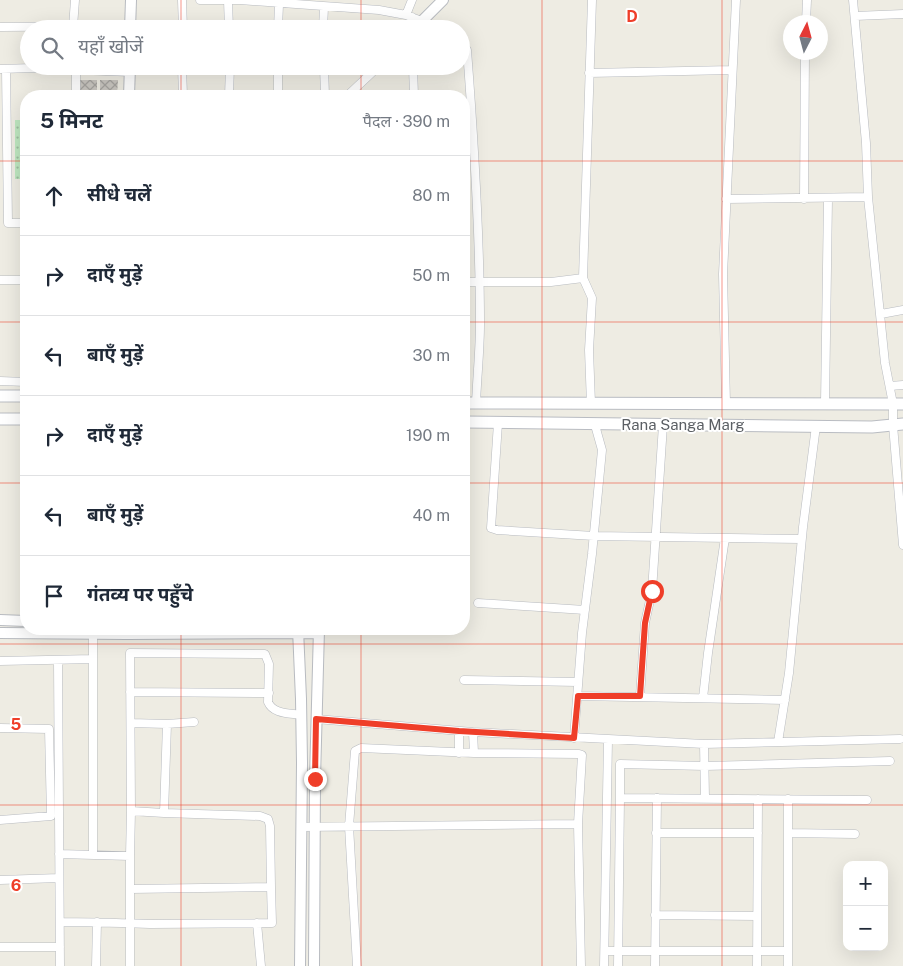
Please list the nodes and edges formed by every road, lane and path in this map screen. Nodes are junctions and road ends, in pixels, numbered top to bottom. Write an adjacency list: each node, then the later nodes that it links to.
1 (75, 0): 18 (street)
2 (131, 0): 19 (street)
3 (182, 0): 20 (street)
4 (200, 0): 5 (street)
5 (228, 0): 12 (street); 21 (street)
6 (412, 0): 17 (street)
7 (443, 0): 17 (street)
8 (592, 0): 31 (street)
9 (736, 0): 30 (street)
10 (807, 0): 15 (street)
11 (853, 0): 16 (street)
12 (278, 4): 13 (street); 22 (street)
13 (324, 7): 17 (street); 23 (street)
14 (903, 14): 16 (street)
15 (806, 15)
16 (855, 16): 51 (street)
17 (413, 18): 24 (street)
18 (74, 20)
19 (130, 20)
20 (183, 20)
21 (229, 20)
22 (278, 20)
23 (323, 20)
24 (418, 20)
25 (0, 27): 26 (street)
26 (20, 27)
27 (805, 60): 53 (street)
28 (20, 68): 29 (street)
29 (3, 69): 55 (street)
30 (732, 70): 31 (street); 52 (street)
31 (589, 73): 56 (street)
32 (76, 75): 41 (street)
33 (130, 75): 42 (street)
34 (182, 75): 43 (street)
35 (230, 75): 44 (street)
36 (278, 75): 45 (street)
37 (324, 75): 46 (street)
38 (369, 75): 47 (street)
39 (413, 75): 48 (street)
40 (469, 75): 49 (street)
41 (76, 90)
42 (129, 90)
43 (183, 90)
44 (229, 90)
45 (278, 90)
46 (325, 90)
47 (353, 90)
48 (414, 90)
49 (470, 90)
50 (470, 92): 59 (street)
51 (868, 197): 54 (street); 62 (street)
52 (726, 199): 53 (street); 72 (street)
53 (804, 199): 54 (street)
54 (828, 199): 73 (street)
55 (20, 223)
56 (583, 278): 59 (street); 71 (street)
57 (0, 280): 58 (street)
58 (20, 280)
59 (480, 281): 60 (street); 70 (street)
60 (470, 282)
61 (903, 310): 62 (street)
62 (881, 314): 66 (street)
63 (0, 381): 64 (street)
64 (20, 382)
65 (903, 385): 66 (street)
66 (890, 386): 74 (street)
67 (0, 396): 68 (main road)
68 (20, 396)
69 (470, 404): 70 (main road, Rana Sanga Marg)
70 (476, 404): 71 (main road, Rana Sanga Marg)
71 (591, 404): 72 (main road, Rana Sanga Marg)
72 (726, 404): 73 (main road, Rana Sanga Marg)
73 (824, 404): 74 (main road, Rana Sanga Marg)
74 (898, 404): 79 (street)
75 (0, 418): 76 (main road)
76 (20, 419)
77 (470, 422): 78 (main road, Rana Sanga Marg)
78 (498, 423): 80 (main road, Rana Sanga Marg); 85 (street)
79 (898, 424): 82 (main road, Rana Sanga Marg); 83 (street)
80 (595, 425): 81 (main road, Rana Sanga Marg); 85 (street)
81 (663, 425): 82 (main road, Rana Sanga Marg); 86 (street)
82 (816, 426): 88 (street)
83 (899, 440): 84 (street)
84 (902, 531): 89 (street)
85 (594, 536): 86 (street); 91 (street)
86 (655, 537): 87 (street); 107 (street)
87 (725, 538): 88 (street); 108 (street)
88 (801, 539): 109 (street)
89 (903, 545)
90 (478, 602): 91 (street)
91 (585, 610): 103 (street)
92 (0, 620): 93 (street)
93 (20, 621)
94 (0, 632): 95 (street)
95 (20, 632)
96 (93, 635): 99 (street)
97 (297, 635): 110 (street)
98 (319, 635): 111 (street)
99 (93, 659): 101 (street); 145 (street)
100 (0, 661): 101 (street)
101 (58, 661): 144 (street)
102 (464, 680): 103 (street)
103 (578, 682): 106 (street)
104 (130, 692): 105 (street); 105 (street); 113 (street)
105 (269, 693): 110 (street)
106 (578, 696): 107 (street); 118 (street)
107 (640, 696): 108 (street)
108 (703, 698): 109 (street)
109 (785, 700): 121 (street)
110 (301, 715): 138 (street)
111 (316, 719): 116 (street); 139 (street)
112 (194, 722): 114 (street)
113 (131, 723): 114 (street); 133 (street)
114 (167, 724): 134 (street)
115 (0, 728): 135 (street)
116 (459, 731): 117 (street); 123 (street)
117 (473, 732): 118 (street); 124 (street)
118 (574, 738): 120 (street)
119 (900, 739): 121 (street)
120 (608, 740): 122 (street); 160 (street)
121 (778, 742): 122 (street)
122 (704, 744): 126 (street)
123 (460, 753): 124 (street); 137 (street)
124 (474, 753): 136 (street)
125 (890, 760): 126 (street)
126 (705, 766): 127 (street); 129 (street)
127 (620, 798): 128 (street); 159 (street)
128 (657, 798): 129 (street); 140 (street)
129 (705, 798): 130 (street)
130 (758, 799): 131 (street); 141 (street)
131 (788, 799): 132 (street); 142 (street)
132 (867, 800)
133 (132, 812): 134 (street); 146 (street)
134 (164, 813): 149 (street)
135 (0, 820)
136 (578, 824): 137 (street); 171 (street)
137 (349, 826): 139 (street); 170 (street)
138 (302, 827): 139 (street); 168 (street)
139 (314, 827): 169 (street)
140 (656, 833): 141 (street); 151 (street)
141 (758, 834): 152 (street)
142 (788, 834): 143 (street); 163 (street)
143 (856, 834)
144 (59, 854): 145 (street); 147 (street)
145 (94, 854): 146 (street)
146 (130, 856): 150 (street)
147 (59, 878): 148 (street); 153 (street)
148 (0, 880)
149 (271, 887): 150 (street); 155 (street)
150 (130, 889): 156 (street)
151 (655, 915): 152 (street); 161 (street)
152 (757, 916): 162 (street)
153 (60, 922): 154 (street); 158 (street)
154 (97, 922): 156 (street); 165 (street)
155 (257, 923): 156 (street); 167 (street)
156 (130, 924): 166 (street)
157 (0, 947): 158 (street)
158 (60, 947): 164 (street)
159 (618, 950): 160 (street); 161 (street); 173 (street)
160 (604, 951): 172 (street)
161 (655, 951): 162 (street); 174 (street)
162 (757, 951): 163 (street); 175 (street)
163 (788, 951): 176 (street)
164 (60, 966)
165 (96, 966)
166 (130, 966)
167 (261, 966)
168 (300, 966)
169 (314, 966)
170 (357, 966)
171 (581, 966)
172 (604, 966)
173 (618, 966)
174 (655, 966)
175 (757, 966)
176 (788, 966)

